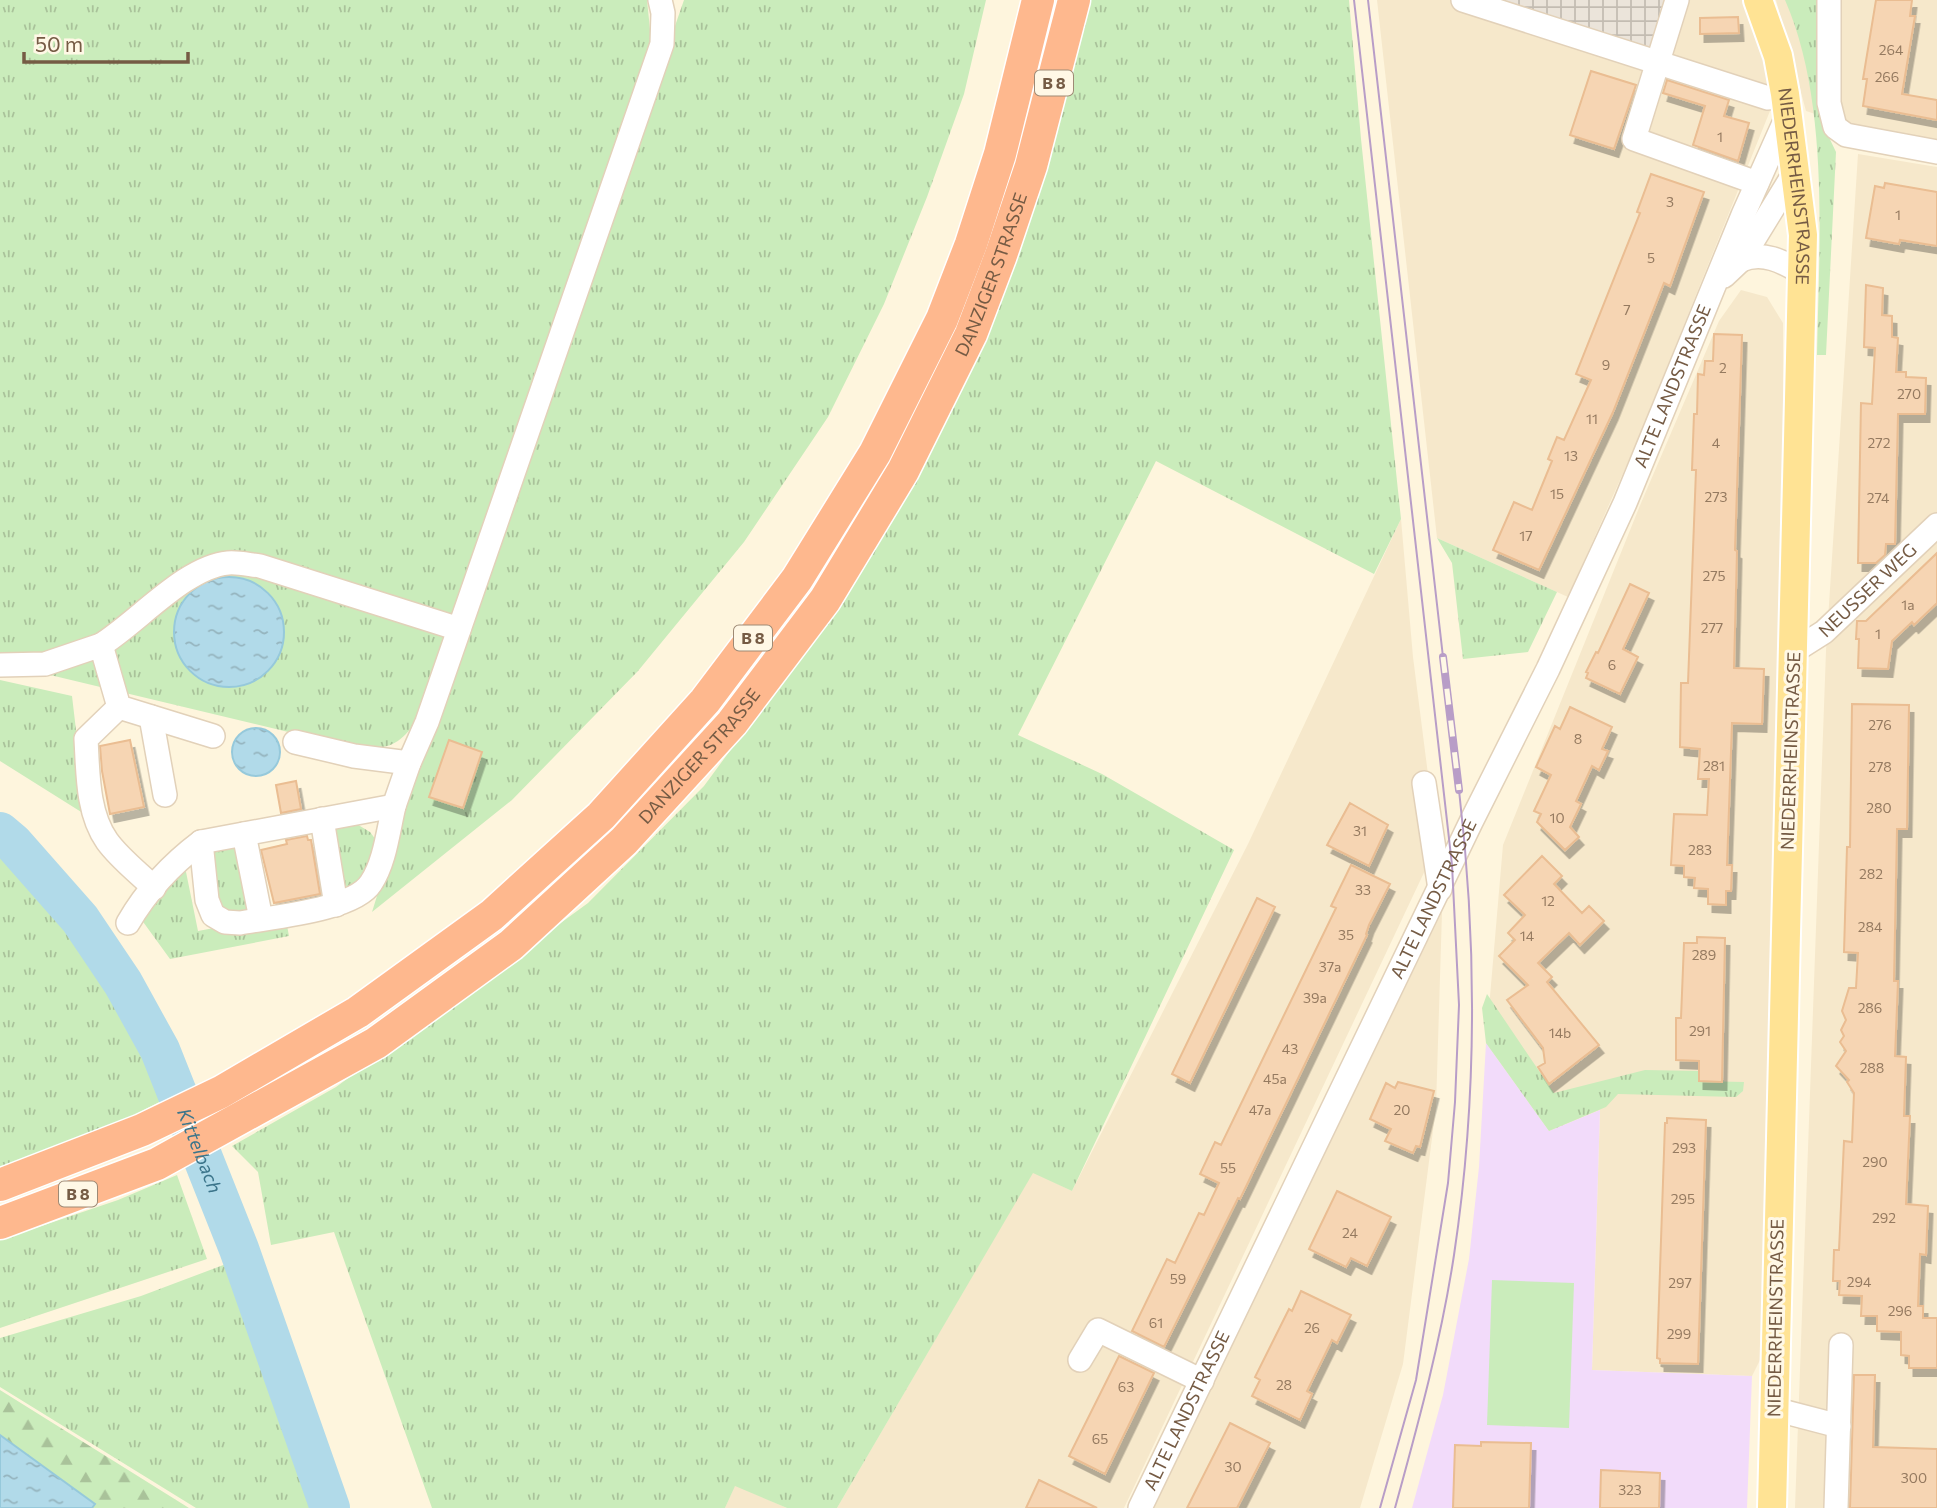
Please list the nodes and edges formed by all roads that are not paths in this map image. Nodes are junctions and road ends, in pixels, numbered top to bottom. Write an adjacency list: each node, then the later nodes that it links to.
1 (660, 0): 17 (street)
2 (1038, 0): 37 (highway, DANZIGER STRASSE / B 8)
3 (1074, 0): 38 (highway, DANZIGER STRASSE / B 8)
4 (1463, 0): 8 (street)
5 (1676, 0): 8 (street)
6 (1758, 0): 9 (main road, NIEDERRHEINSTRASSE)
7 (1829, 0): 10 (street)
8 (1658, 62): 9 (street); 12 (street)
9 (1778, 105): 11 (main road, NIEDERRHEINSTRASSE); 12 (street, ALTE LANDSTRASSE)
10 (1937, 152)
11 (1795, 172): 13 (street, ALTE LANDSTRASSE); 14 (main road, NIEDERRHEINSTRASSE)
12 (1756, 183): 15 (street, ALTE LANDSTRASSE)
13 (1741, 260): 14 (street); 15 (street, ALTE LANDSTRASSE)
14 (1802, 273): 19 (main road, NIEDERRHEINSTRASSE)
15 (1715, 285): 33 (street, ALTE LANDSTRASSE)
16 (1937, 525): 19 (street, NEUSSER WEG)
17 (459, 629): 18 (street); 25 (street)
18 (101, 645): 20 (street); 21 (street)
19 (1794, 651): 42 (main road, NIEDERRHEINSTRASSE)
20 (0, 665)
21 (119, 707): 22 (street); 32 (street)
22 (151, 717): 23 (street); 27 (street)
23 (213, 736)
24 (295, 742): 25 (street)
25 (409, 763): 28 (street)
26 (1424, 783): 33 (street)
27 (165, 795)
28 (394, 806): 29 (street); 34 (street)
29 (321, 819): 30 (street); 34 (street)
30 (244, 834): 31 (street); 35 (street)
31 (201, 842): 32 (street); 35 (street)
32 (155, 888): 36 (street)
33 (1440, 890): 41 (street, ALTE LANDSTRASSE)
34 (336, 905): 35 (street)
35 (261, 919)
36 (128, 923)
37 (0, 1185)
38 (0, 1223)
39 (1841, 1345): 43 (street)
40 (1080, 1360): 41 (street)
41 (1202, 1381): 44 (street, ALTE LANDSTRASSE)
42 (1774, 1409): 43 (street); 45 (main road, NIEDERRHEINSTRASSE)
43 (1839, 1426): 46 (street)
44 (1140, 1508)
45 (1772, 1508)
46 (1836, 1508)

